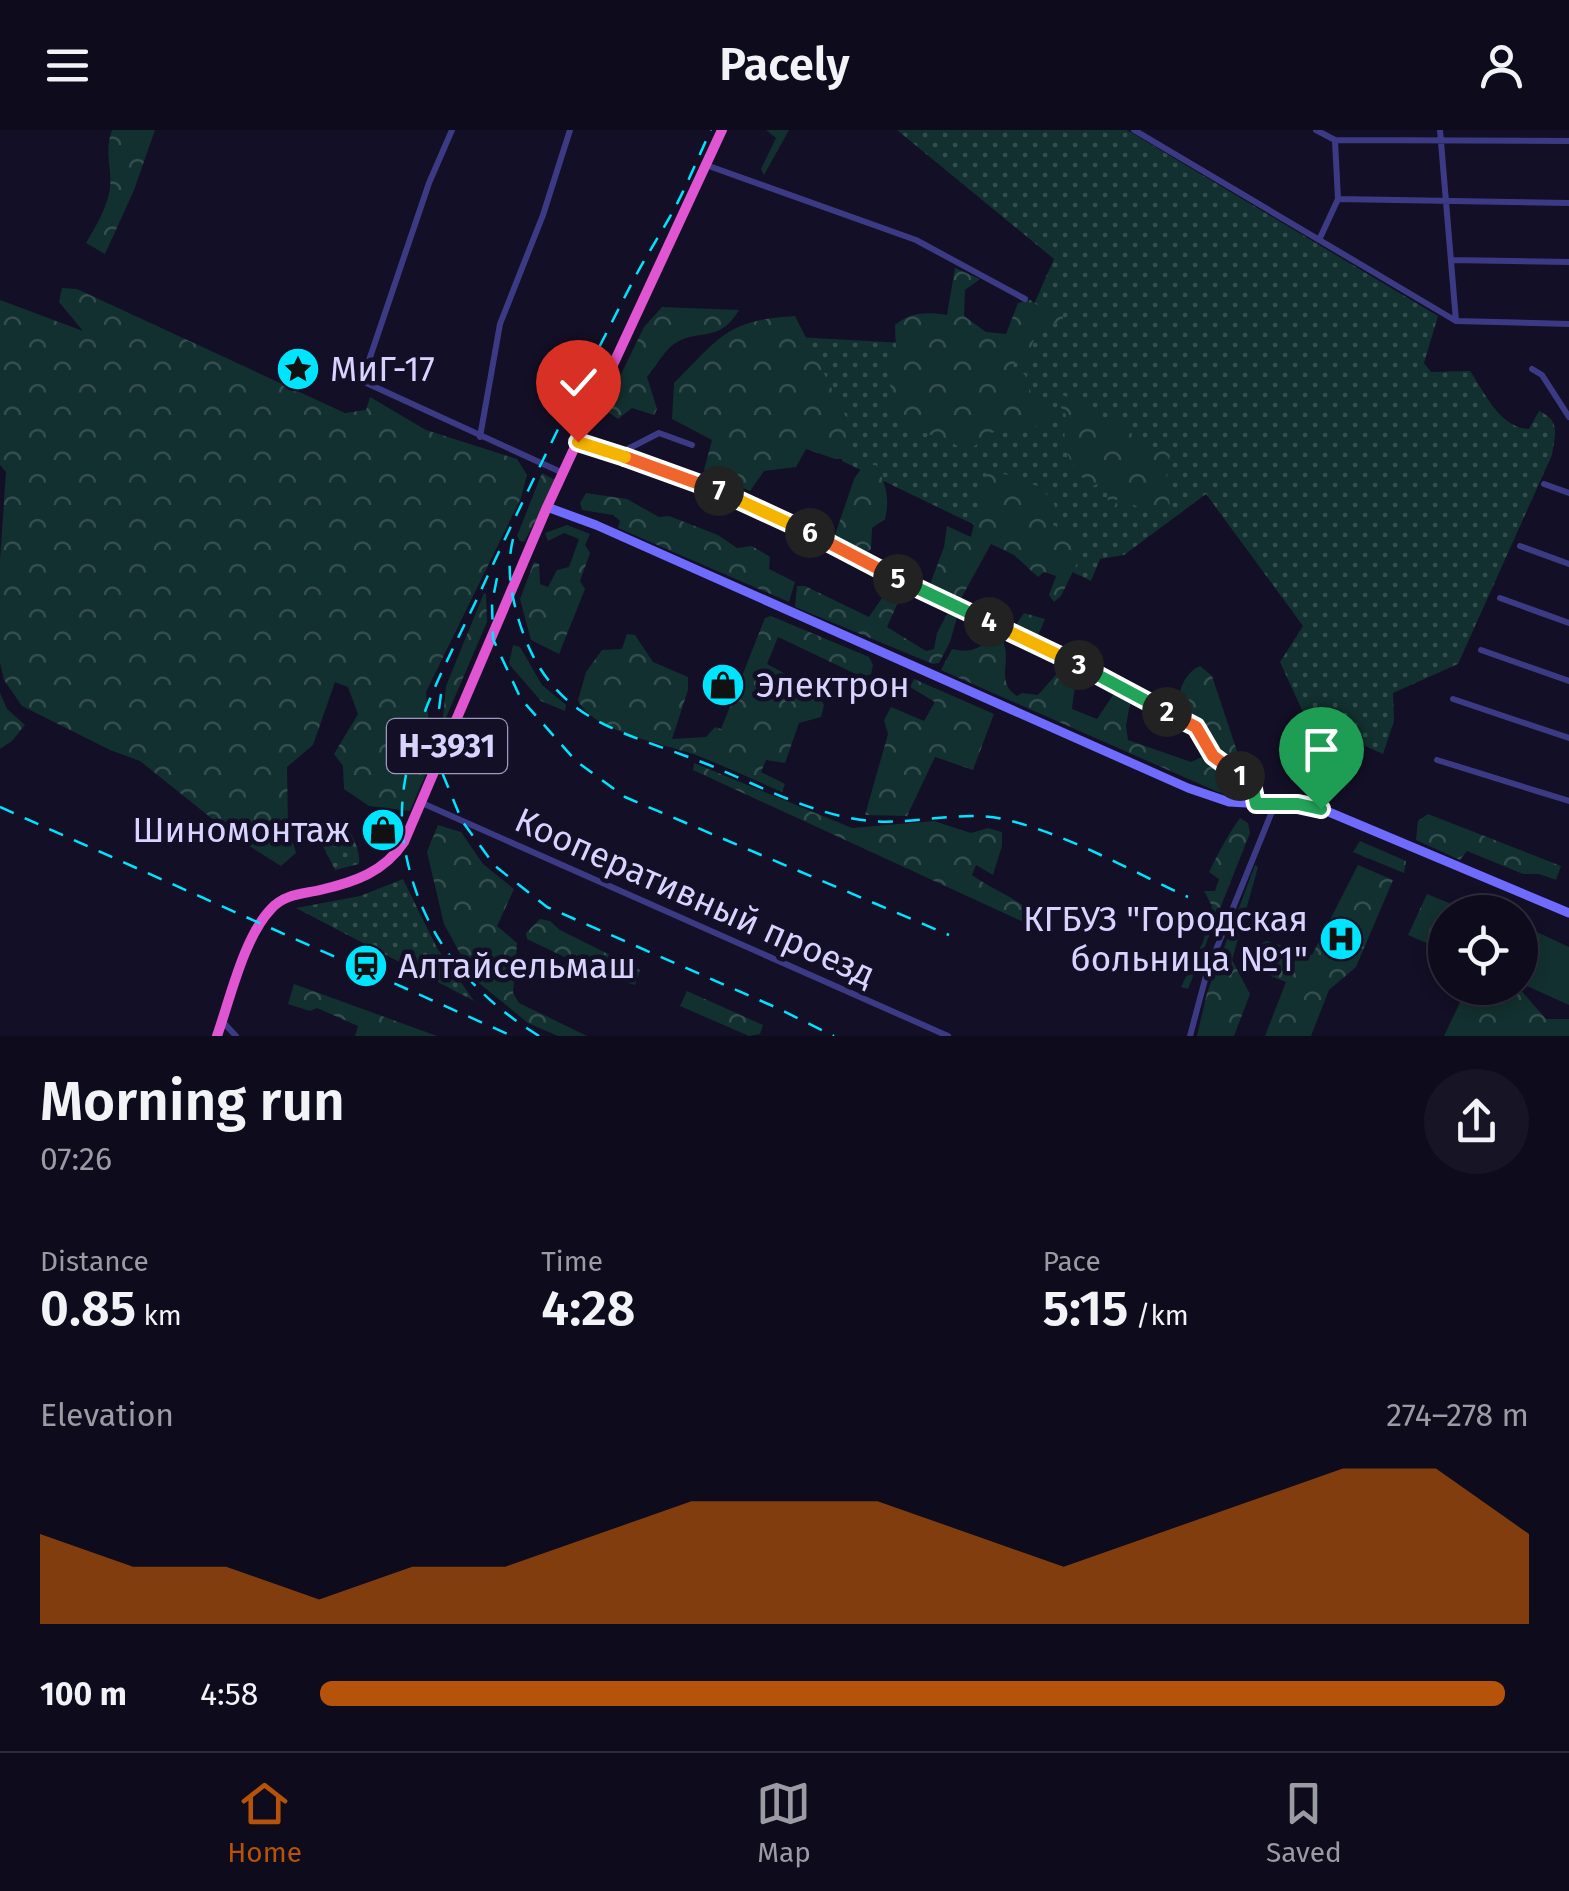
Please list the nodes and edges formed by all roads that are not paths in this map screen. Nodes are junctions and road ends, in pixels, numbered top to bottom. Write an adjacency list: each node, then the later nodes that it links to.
1 (452, 130): 21 (street)
2 (570, 130): 21 (street)
3 (722, 130): 9 (highway, Н-3931)
4 (1134, 130): 13 (street)
5 (1316, 130): 7 (street)
6 (1440, 134): 7 (street); 8 (street); 11 (street)
7 (1335, 140): 10 (street)
8 (1569, 141)
9 (706, 165): 16 (street); 22 (highway, Н-3931)
10 (1338, 199): 11 (street); 13 (street)
11 (1448, 202): 12 (street); 14 (street)
12 (1569, 203)
13 (1320, 238): 17 (street)
14 (1451, 260): 15 (street); 17 (street)
15 (1569, 262)
16 (1025, 299)
17 (1456, 320): 18 (street)
18 (1569, 324)
19 (1532, 369): 20 (street)
20 (1569, 417)
21 (480, 437): 25 (street)
22 (578, 442): 24 (street); 25 (highway, Н-3931)
23 (692, 446): 24 (street)
24 (617, 455): 40 (street)
25 (558, 483): 28 (highway, Н-3931)
26 (1544, 484): 27 (street)
27 (1569, 494)
28 (547, 507): 39 (highway, Н-3931); 40 (main road)
29 (1520, 546): 30 (street)
30 (1569, 564)
31 (1500, 598): 32 (street)
32 (1569, 623)
33 (1480, 650): 34 (street)
34 (1569, 681)
35 (1453, 700): 36 (street)
36 (1569, 738)
37 (1438, 760): 38 (street)
38 (1569, 801)
39 (422, 803): 43 (highway, Н-3931); 46 (street, Кооперативный проезд)
40 (1256, 804): 41 (main road)
41 (1275, 804): 42 (main road); 47 (street)
42 (1569, 913)
43 (222, 1021): 44 (highway, Н-3931); 45 (street)
44 (216, 1036)
45 (236, 1036)
46 (948, 1036)
47 (1190, 1036)

